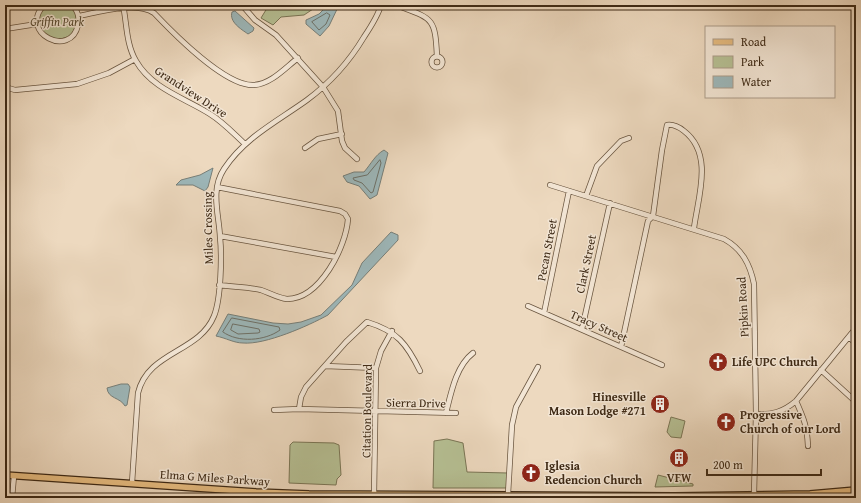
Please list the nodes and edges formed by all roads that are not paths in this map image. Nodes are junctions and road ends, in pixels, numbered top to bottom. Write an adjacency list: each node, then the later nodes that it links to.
1 (44, 5): 8 (street)
2 (72, 5): 7 (street)
3 (242, 5): 11 (street)
4 (381, 5): 14 (street, Miles Crossing)
5 (396, 5): 10 (street)
6 (124, 7): 7 (street); 11 (street); 12 (street, Grandview Drive)
7 (79, 16): 8 (street)
8 (37, 24): 9 (street)
9 (5, 28)
10 (437, 56)
11 (298, 58): 14 (street)
12 (135, 59): 13 (street); 17 (street, Grandview Drive)
13 (5, 87)
14 (323, 87): 15 (street); 17 (street, Miles Crossing)
15 (342, 134): 18 (street); 19 (street)
16 (629, 138): 23 (street)
17 (245, 144): 21 (street, Miles Crossing)
18 (305, 148)
19 (357, 158)
20 (550, 185): 22 (street, Pipkin Road)
21 (217, 187): 27 (street, Miles Crossing); 28 (street)
22 (569, 191): 23 (street, Pipkin Road); 31 (street, Pecan Street)
23 (586, 196): 24 (street, Pipkin Road)
24 (610, 203): 25 (street, Pipkin Road); 33 (street, Clark Street)
25 (653, 216): 26 (street, Pipkin Road); 26 (street); 37 (street)
26 (694, 228): 52 (street, Pipkin Road)
27 (220, 236): 28 (street); 29 (street, Miles Crossing)
28 (336, 258): 29 (street)
29 (219, 285): 56 (street, Miles Crossing)
30 (528, 306): 31 (street, Tracy Street)
31 (544, 313): 33 (street, Tracy Street)
32 (856, 328): 35 (street)
33 (582, 329): 37 (street, Tracy Street)
34 (392, 332): 40 (street); 42 (street, Citation Boulevard); 44 (street)
35 (849, 337): 36 (street); 43 (street)
36 (856, 344)
37 (621, 347): 39 (street, Tracy Street)
38 (473, 353): 50 (street)
39 (662, 365)
40 (325, 366): 42 (street); 47 (street)
41 (538, 367): 58 (street)
42 (376, 368): 49 (street, Citation Boulevard)
43 (821, 370): 45 (street); 46 (street)
44 (420, 371)
45 (796, 401): 52 (street); 53 (street)
46 (856, 402)
47 (300, 409): 48 (street, Sierra Drive); 49 (street, Sierra Drive)
48 (274, 410)
49 (376, 412): 50 (street, Sierra Drive); 60 (street, Citation Boulevard)
50 (446, 413): 51 (street, Sierra Drive)
51 (456, 413)
52 (756, 414): 59 (street, Pipkin Road)
53 (808, 446)
54 (5, 475): 55 (main road, Elma G Miles Parkway)
55 (14, 476): 56 (main road, Elma G Miles Parkway); 65 (street)
56 (132, 483): 60 (main road, Elma G Miles Parkway)
57 (856, 490): 62 (main road, Elma G Miles Parkway)
58 (508, 494): 63 (main road, Elma G Miles Parkway); 64 (main road, Elma G Miles Parkway)
59 (754, 494): 62 (main road, Elma G Miles Parkway); 64 (main road, Elma G Miles Parkway)
60 (374, 495): 61 (main road, Elma G Miles Parkway)
61 (399, 496): 63 (main road, Elma G Miles Parkway)
62 (811, 496)
63 (434, 497)
64 (674, 497)
65 (12, 498)

